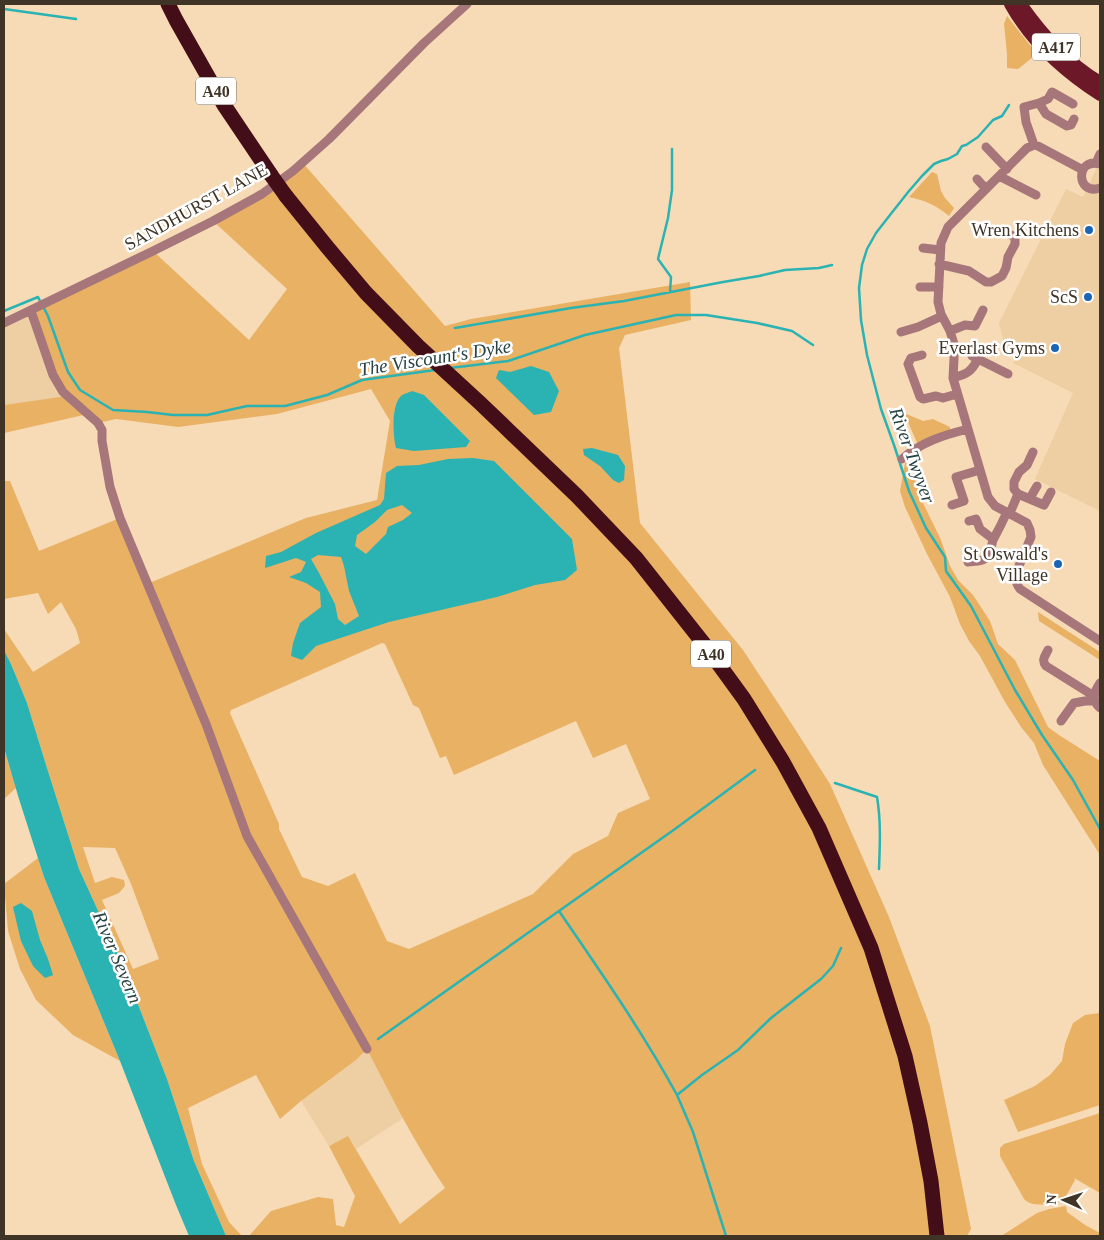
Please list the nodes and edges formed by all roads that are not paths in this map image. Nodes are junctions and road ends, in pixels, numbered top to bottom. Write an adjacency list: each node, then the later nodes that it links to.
1 (168, 4): 56 (highway, A40, bridge)
2 (467, 4): 28 (street, SANDHURST LANE)
3 (1010, 4): 6 (main road, A417)
4 (1021, 4): 5 (main road, A417)
5 (1100, 82)
6 (1100, 95)
7 (1039, 103): 8 (street); 9 (street); 10 (street)
8 (1073, 104)
9 (1074, 119)
10 (1034, 145): 14 (street); 15 (street)
11 (986, 147): 14 (street)
12 (1100, 154): 13 (street)
13 (1098, 163): 15 (street)
14 (1006, 168): 16 (street)
15 (1082, 170): 18 (street)
16 (999, 176): 19 (street); 20 (street)
17 (977, 179): 19 (street)
18 (1100, 188)
19 (986, 189): 23 (street)
20 (1036, 195)
21 (1005, 232): 24 (street)
22 (923, 248): 23 (street)
23 (940, 250): 24 (street)
24 (939, 264): 26 (street)
25 (920, 287): 26 (street)
26 (938, 287): 29 (street)
27 (983, 310): 31 (street)
28 (31, 311): 30 (street, SANDHURST LANE); 55 (street)
29 (942, 316): 31 (street); 32 (street)
30 (4, 323)
31 (950, 331): 35 (street)
32 (901, 332)
33 (922, 355): 36 (street)
34 (1008, 374): 35 (street)
35 (953, 378): 36 (street)
36 (957, 394): 37 (street)
37 (968, 429): 39 (street); 40 (street)
38 (1033, 452): 43 (street)
39 (902, 459)
40 (980, 470): 45 (street); 46 (street)
41 (1037, 486): 44 (street)
42 (1051, 492): 44 (street)
43 (1018, 494): 44 (street); 46 (street)
44 (1030, 498)
45 (952, 505)
46 (1008, 513): 48 (street); 50 (street)
47 (968, 521): 48 (street)
48 (993, 539): 49 (street)
49 (968, 562)
50 (1100, 641)
51 (1048, 650): 53 (street)
52 (1100, 683): 53 (street)
53 (1096, 702): 54 (street)
54 (1061, 721)
55 (367, 1049)
56 (937, 1232)

